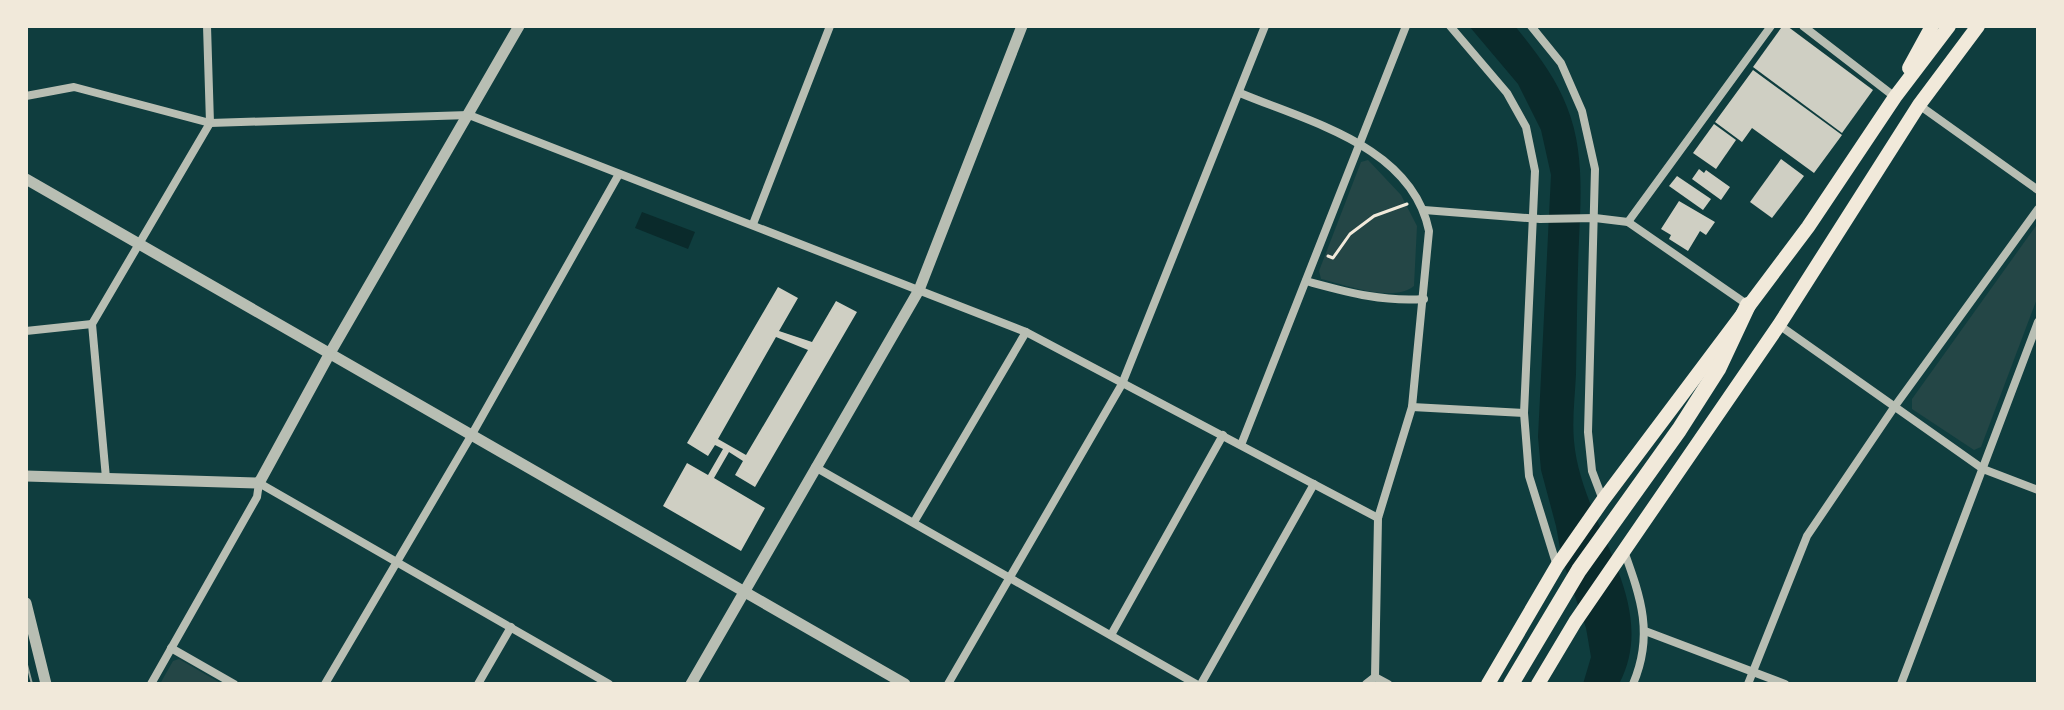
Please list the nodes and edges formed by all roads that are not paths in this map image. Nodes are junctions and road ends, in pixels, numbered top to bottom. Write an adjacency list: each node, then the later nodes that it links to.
1 (207, 26): 19 (street)
2 (519, 26): 18 (street)
3 (830, 26): 29 (street)
4 (1022, 26): 32 (street)
5 (1265, 26): 14 (street)
6 (1406, 26): 20 (street)
7 (1450, 26): 26 (street)
8 (1531, 26): 27 (street)
9 (1771, 26): 28 (street)
10 (1803, 26): 16 (street)
11 (1932, 26): 16 (highway)
12 (1949, 26): 16 (highway)
13 (1978, 26): 17 (highway)
14 (1240, 93): 20 (street); 41 (street)
15 (26, 96): 19 (street)
16 (1895, 97): 34 (highway)
17 (1919, 105): 23 (street); 37 (highway)
18 (469, 115): 19 (street); 21 (street); 40 (street)
19 (210, 123): 30 (street)
20 (1361, 143): 25 (street); 31 (street)
21 (619, 174): 29 (street); 46 (street)
22 (26, 179): 30 (street)
23 (2038, 190)
24 (2038, 209): 42 (street)
25 (1424, 210): 26 (street); 33 (street)
26 (1536, 218): 27 (street); 44 (street)
27 (1595, 218): 28 (street); 55 (street)
28 (1628, 222): 34 (street)
29 (753, 224): 32 (street)
30 (138, 245): 36 (street); 40 (street)
31 (1306, 281): 33 (street); 47 (street)
32 (919, 290): 39 (street); 48 (street)
33 (1424, 299): 43 (street)
34 (1748, 305): 55 (highway); 83 (highway)
35 (2038, 322): 49 (street)
36 (92, 324): 38 (street); 51 (street)
37 (1779, 325): 42 (street); 58 (highway)
38 (26, 331)
39 (1026, 332): 41 (street); 57 (street)
40 (330, 353): 46 (street); 52 (street)
41 (1122, 384): 45 (street); 61 (street)
42 (1895, 406): 49 (street); 68 (street)
43 (1412, 407): 44 (street); 56 (street)
44 (1524, 413): 60 (street)
45 (1223, 435): 47 (street); 66 (street)
46 (471, 436): 59 (street); 62 (street)
47 (1241, 445): 53 (street)
48 (815, 467): 57 (street); 62 (street)
49 (1983, 469): 54 (street); 88 (street)
50 (26, 476): 51 (street)
51 (106, 478): 52 (street)
52 (259, 483): 59 (street); 67 (street)
53 (1314, 484): 56 (street); 79 (street)
54 (2038, 490)
55 (1603, 500): 60 (highway)
56 (1378, 518): 69 (street)
57 (914, 522): 61 (street)
58 (1620, 557): 65 (street); 84 (highway)
59 (396, 561): 64 (street); 73 (street)
60 (1560, 563): 82 (highway)
61 (1010, 577): 66 (street); 78 (street)
62 (744, 591): 76 (street); 77 (street)
63 (26, 603): 70 (street)
64 (511, 627): 74 (street); 75 (street)
65 (1645, 631): 68 (street); 85 (street)
66 (1111, 635): 79 (street)
67 (171, 648): 71 (street); 72 (street)
68 (1752, 672): 86 (street); 87 (street)
69 (1375, 677): 80 (street); 81 (street)
70 (46, 684)
71 (151, 684)
72 (234, 684)
73 (325, 684)
74 (478, 684)
75 (609, 684)
76 (691, 684)
77 (905, 684)
78 (948, 684)
79 (1199, 684)
80 (1366, 684)
81 (1388, 684)
82 (1488, 684)
83 (1511, 684)
84 (1538, 684)
85 (1633, 684)
86 (1748, 684)
87 (1785, 684)
88 (1901, 684)

